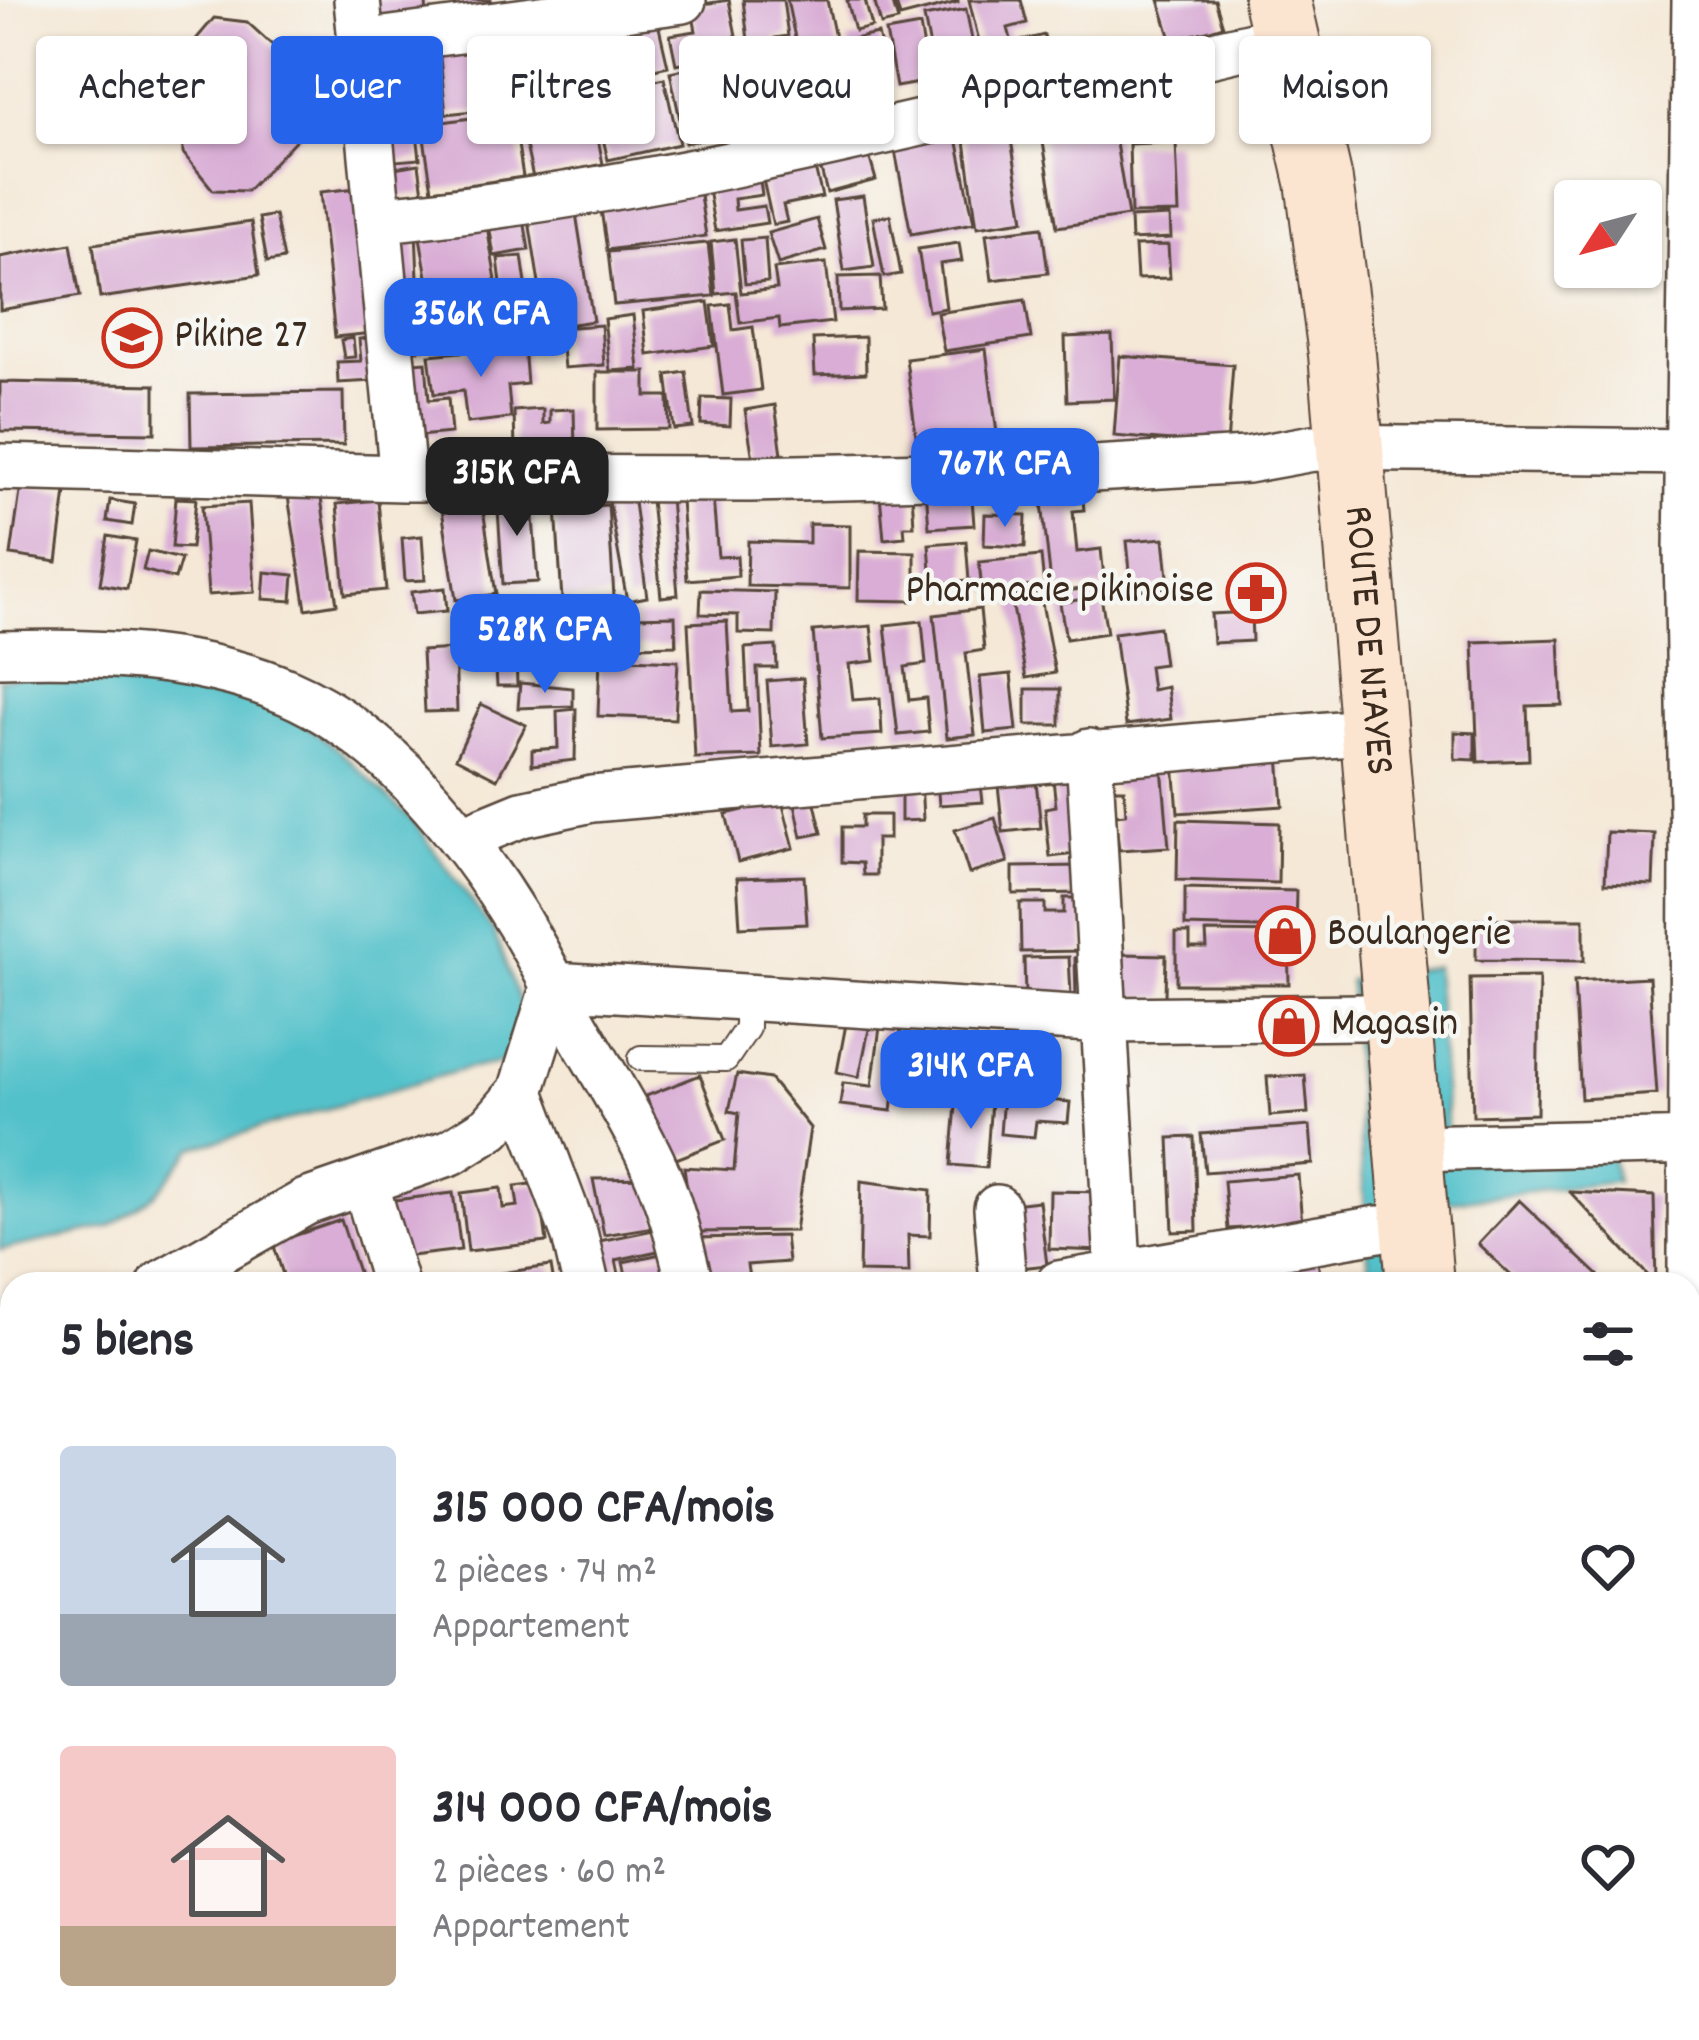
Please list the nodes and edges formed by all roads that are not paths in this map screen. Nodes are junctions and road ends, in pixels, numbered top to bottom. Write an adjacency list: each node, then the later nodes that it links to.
1 (1694, 0): 7 (street)
2 (667, 2): 4 (street)
3 (1256, 15): 5 (street); 6 (main road, ROUTE DE NIAYES)
4 (360, 22): 5 (street)
5 (382, 219): 9 (street)
6 (1332, 449): 7 (street); 9 (street); 11 (main road, ROUTE DE NIAYES); 21 (main road, ROUTE DE NIAYES)
7 (1694, 452): 20 (street)
8 (0, 467): 9 (street)
9 (403, 478)
10 (0, 654): 13 (street)
11 (1340, 734): 12 (street); 16 (main road, ROUTE DE NIAYES)
12 (1089, 752): 13 (street); 17 (street)
13 (461, 839): 14 (street)
14 (554, 986): 15 (street); 19 (street); 28 (street)
15 (747, 996): 17 (street); 18 (lane)
16 (1363, 1017): 17 (street); 24 (main road, ROUTE DE NIAYES)
17 (1105, 1020): 30 (street)
18 (641, 1058)
19 (521, 1092): 22 (street); 27 (street)
20 (1695, 1141): 21 (street); 33 (street)
21 (1412, 1148): 32 (main road, ROUTE DE NIAYES)
22 (365, 1183): 25 (street); 26 (street)
23 (997, 1208): 29 (street)
24 (1380, 1257): 31 (street)
25 (182, 1272)
26 (391, 1272)
27 (583, 1272)
28 (687, 1272)
29 (1003, 1272)
30 (1119, 1272)
31 (1217, 1272)
32 (1419, 1272)
33 (1693, 1272)

